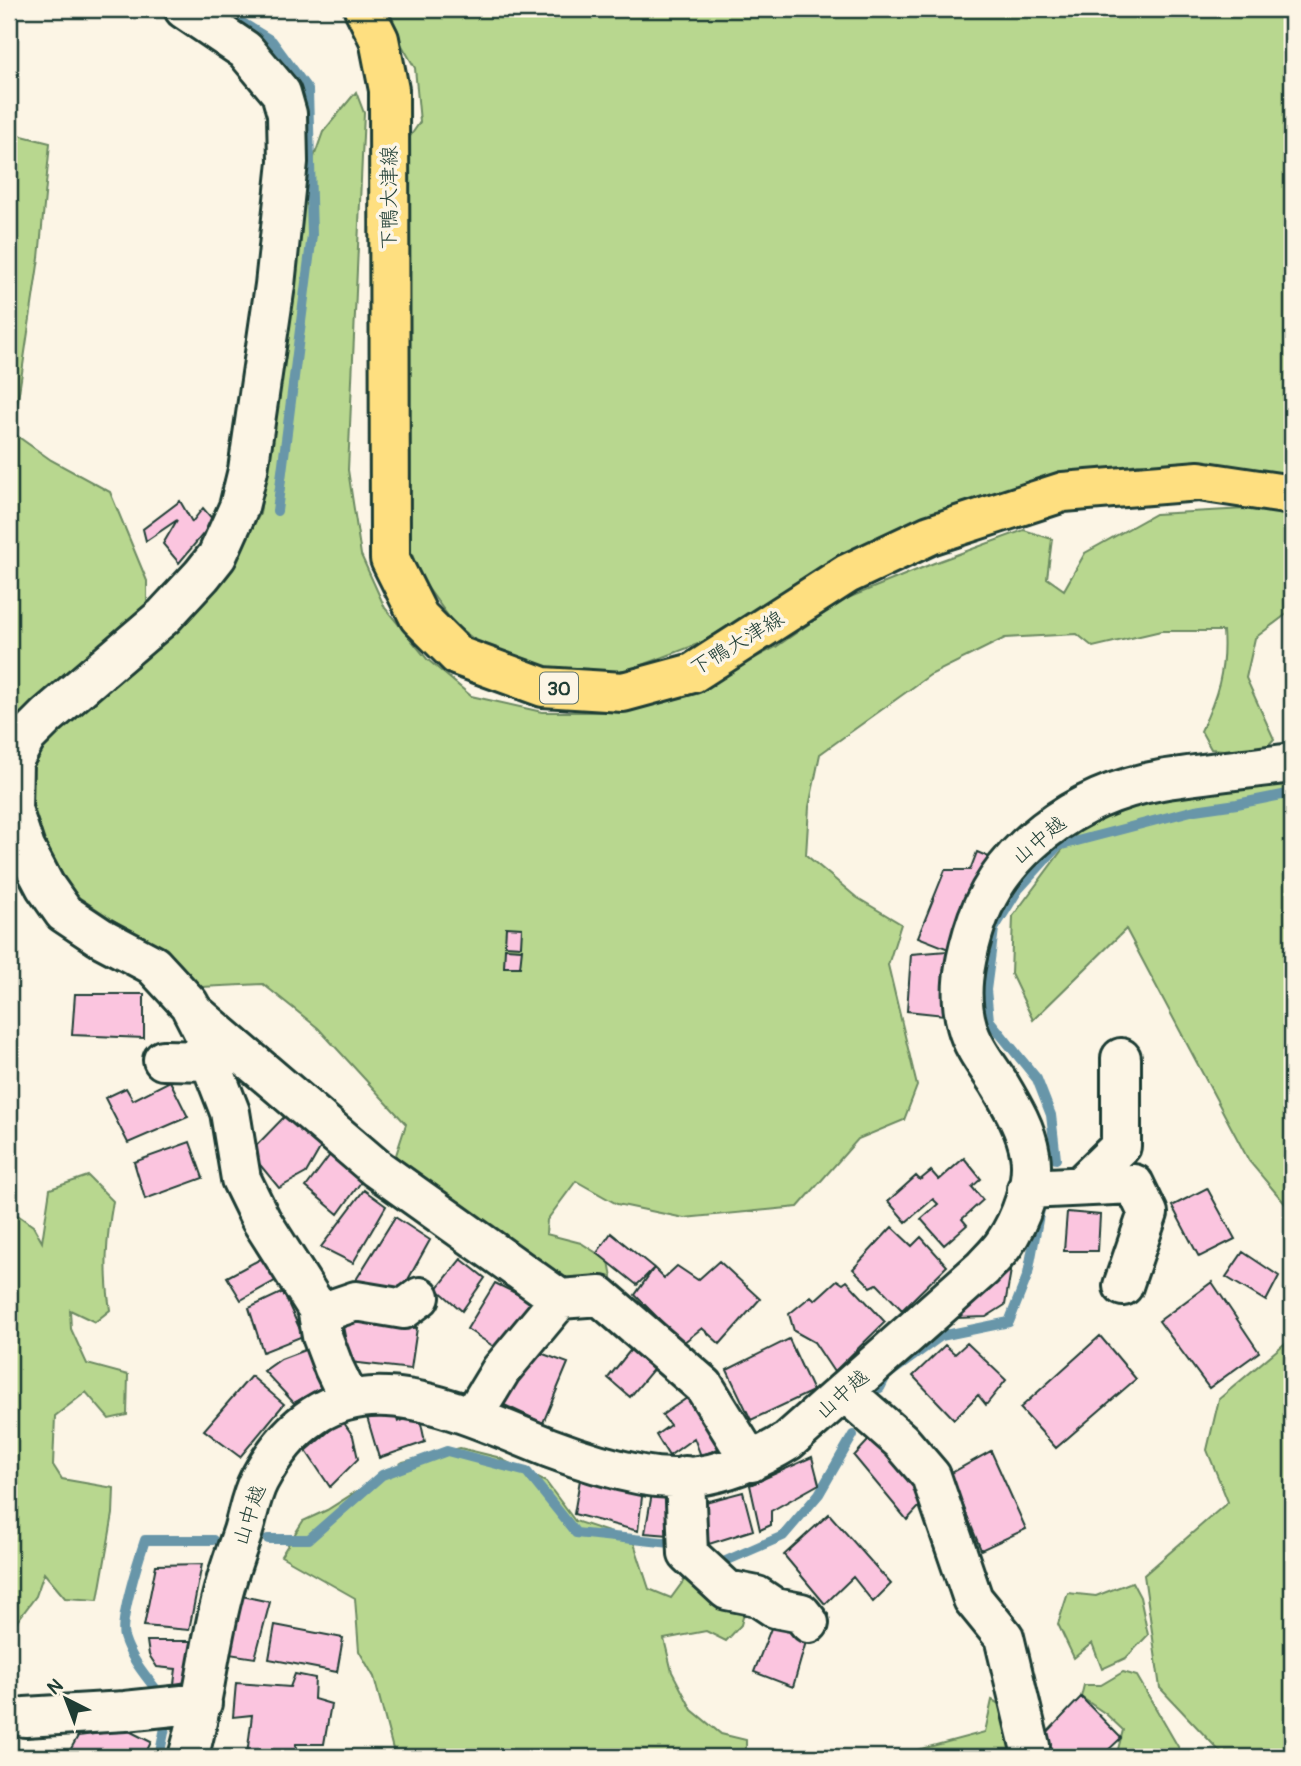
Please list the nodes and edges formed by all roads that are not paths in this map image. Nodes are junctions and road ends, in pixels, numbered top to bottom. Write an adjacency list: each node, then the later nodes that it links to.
1 (184, 9): 5 (street)
2 (364, 9): 3 (main road, 下鴨大津線 / 30)
3 (1292, 495)
4 (1292, 764): 10 (street, 山中越)
5 (193, 1011): 8 (street); 13 (street)
6 (1121, 1058): 9 (street)
7 (163, 1060): 8 (street)
8 (212, 1061): 14 (street)
9 (1080, 1186): 10 (street); 11 (street)
10 (1027, 1189): 15 (street, 山中越)
11 (1123, 1286)
12 (420, 1297): 14 (street)
13 (561, 1299): 17 (street); 18 (street)
14 (318, 1314): 16 (street)
15 (845, 1392): 18 (street, 山中越); 23 (street)
16 (349, 1399): 17 (street, 山中越); 21 (street, 山中越)
17 (473, 1416): 19 (street, 山中越)
18 (751, 1462): 19 (street, 山中越)
19 (685, 1476): 20 (street)
20 (809, 1623)
21 (202, 1703): 22 (street); 24 (street, 山中越)
22 (25, 1717)
23 (1030, 1745)
24 (188, 1757)

